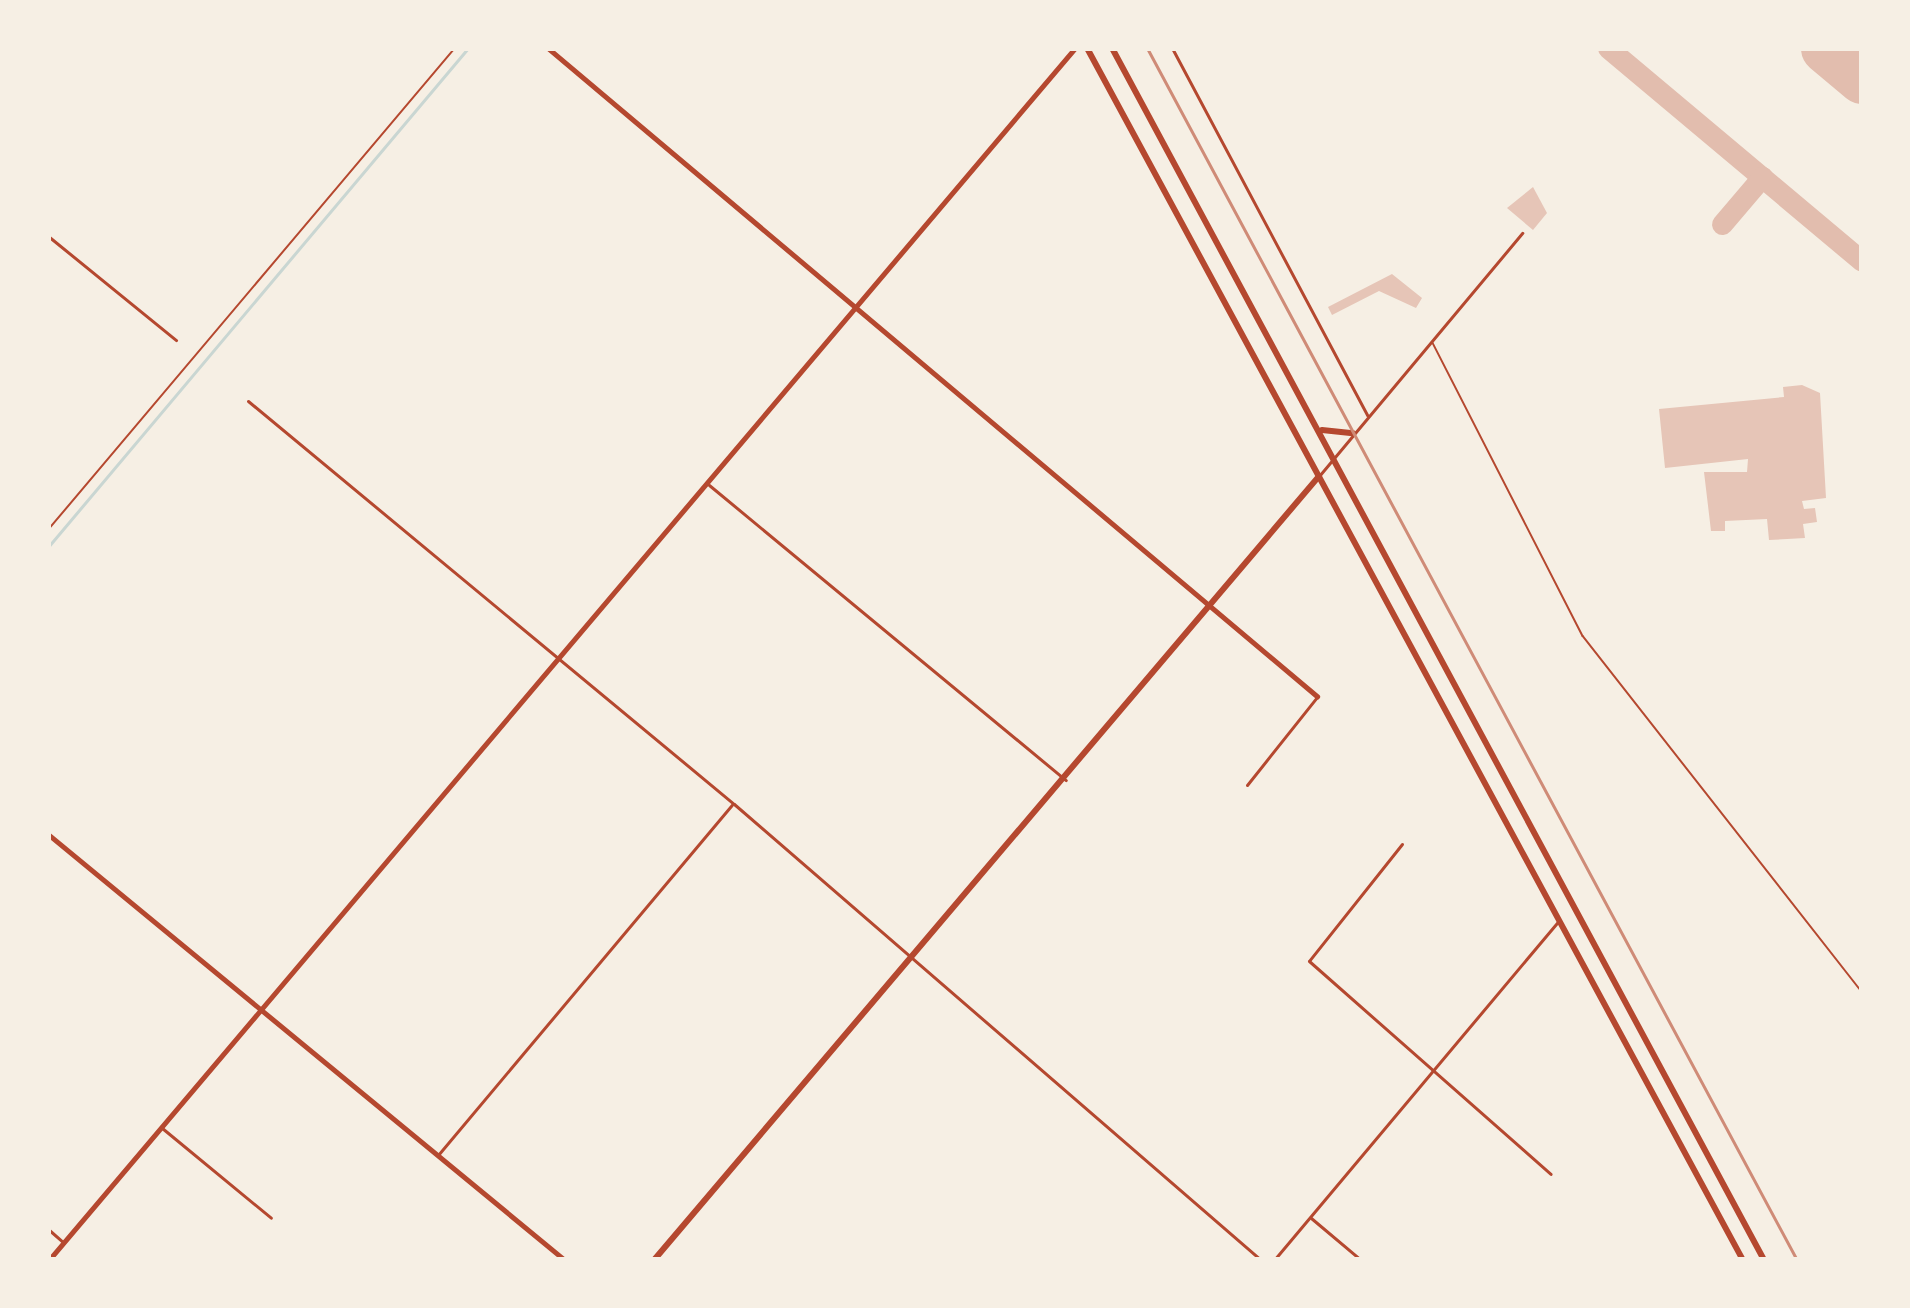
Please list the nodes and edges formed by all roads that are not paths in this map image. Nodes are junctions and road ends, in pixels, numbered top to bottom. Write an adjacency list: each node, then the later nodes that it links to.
1 (548, 48): 8 (street)
2 (1076, 48): 8 (street)
3 (1087, 48): 16 (main road)
4 (1112, 48): 13 (main road)
5 (1172, 48): 12 (street)
6 (1522, 233): 10 (street)
7 (48, 236): 9 (street)
8 (857, 305): 17 (street); 18 (street)
9 (176, 340)
10 (1431, 340): 12 (street); 28 (lane)
11 (248, 401): 19 (street)
12 (1367, 415): 14 (street)
13 (1316, 424): 14 (main road); 15 (main road)
14 (1353, 433): 15 (street)
15 (1334, 457): 16 (street); 45 (main road)
16 (1319, 476): 18 (main road); 26 (main road)
17 (709, 484): 19 (street); 21 (street)
18 (1216, 603): 20 (street); 21 (main road)
19 (559, 658): 23 (street); 29 (street)
20 (1317, 696): 22 (street)
21 (1066, 780): 27 (main road)
22 (1247, 784)
23 (734, 804): 27 (street); 32 (street)
24 (48, 834): 29 (street)
25 (1402, 844): 30 (street)
26 (1559, 921): 30 (street); 44 (main road)
27 (915, 959): 40 (main road); 41 (street)
28 (1862, 992)
29 (261, 1008): 31 (street); 32 (street)
30 (1434, 1070): 33 (street); 34 (street)
31 (160, 1127): 35 (street); 37 (street)
32 (438, 1155): 39 (street)
33 (1551, 1174)
34 (1310, 1217): 42 (street); 43 (street)
35 (271, 1218)
36 (48, 1229): 37 (street)
37 (64, 1243): 38 (street)
38 (49, 1260)
39 (565, 1260)
40 (654, 1260)
41 (1261, 1260)
42 (1274, 1260)
43 (1360, 1260)
44 (1743, 1260)
45 (1764, 1260)

